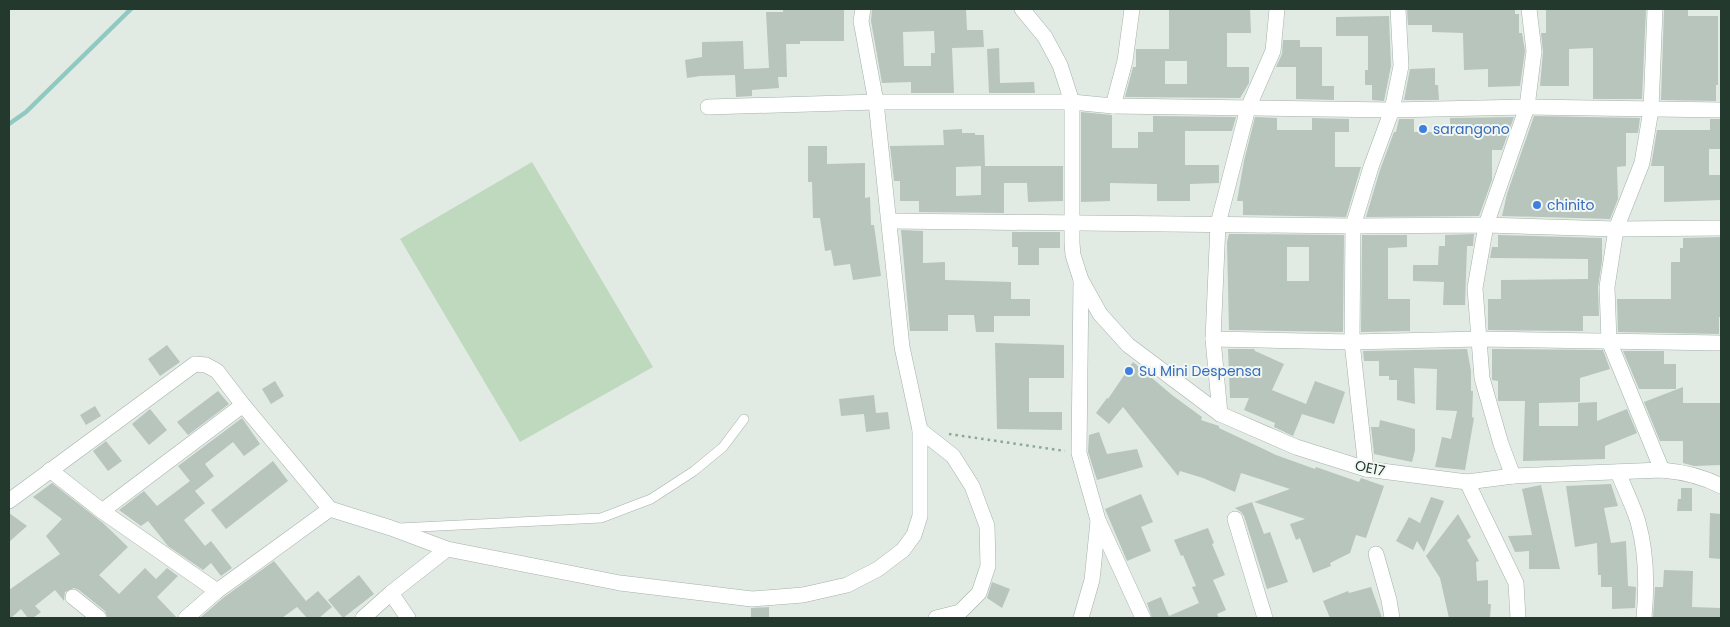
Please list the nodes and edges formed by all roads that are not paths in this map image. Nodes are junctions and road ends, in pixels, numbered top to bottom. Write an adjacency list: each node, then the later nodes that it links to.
1 (863, 9): 8 (street)
2 (1022, 9): 9 (street)
3 (1132, 9): 10 (street)
4 (1278, 9): 13 (street)
5 (1398, 9): 14 (street)
6 (1529, 9): 12 (street)
7 (1655, 9): 15 (street)
8 (876, 102): 9 (street); 11 (street); 17 (street)
9 (1072, 102): 10 (street); 18 (street)
10 (1113, 106): 13 (street)
11 (708, 107)
12 (1527, 107): 14 (street); 15 (street); 20 (street)
13 (1248, 108): 14 (street); 19 (street)
14 (1392, 110): 21 (street)
15 (1651, 110): 16 (street); 23 (street)
16 (1721, 110)
17 (890, 221): 18 (street); 33 (street)
18 (1071, 223): 19 (street); 24 (street)
19 (1218, 224): 21 (street); 25 (street)
20 (1486, 225): 21 (street); 23 (street); 26 (street)
21 (1353, 226): 28 (street)
22 (1721, 228): 23 (street)
23 (1616, 229): 27 (street)
24 (1081, 280): 31 (street, OE17); 45 (street)
25 (1213, 339): 28 (street); 31 (street)
26 (1479, 339): 27 (street); 28 (street); 38 (street)
27 (1609, 341): 29 (street); 36 (street)
28 (1352, 342): 34 (street)
29 (1721, 343)
30 (243, 405): 35 (street); 42 (street); 43 (street)
31 (1220, 414): 34 (street, OE17)
32 (744, 419): 46 (lane)
33 (920, 430): 47 (street); 56 (street)
34 (1366, 469): 39 (street, OE17)
35 (50, 470): 41 (street); 43 (street)
36 (1662, 470): 37 (street, OE17); 40 (street, OE17)
37 (1618, 472): 38 (street, OE17); 62 (street)
38 (1513, 476): 39 (street, OE17)
39 (1467, 482): 61 (street)
40 (1721, 486)
41 (9, 501)
42 (330, 509): 46 (street); 49 (street)
43 (102, 511): 49 (street)
44 (1235, 519): 59 (street)
45 (1098, 520): 57 (street); 58 (street)
46 (391, 528): 47 (street)
47 (447, 549): 50 (street)
48 (1376, 554): 60 (street)
49 (217, 591): 53 (street)
50 (391, 593): 54 (street); 55 (street)
51 (73, 597): 52 (street)
52 (99, 618)
53 (186, 618)
54 (363, 618)
55 (408, 618)
56 (936, 618)
57 (1081, 618)
58 (1143, 618)
59 (1265, 618)
60 (1392, 618)
61 (1518, 618)
62 (1644, 618)

